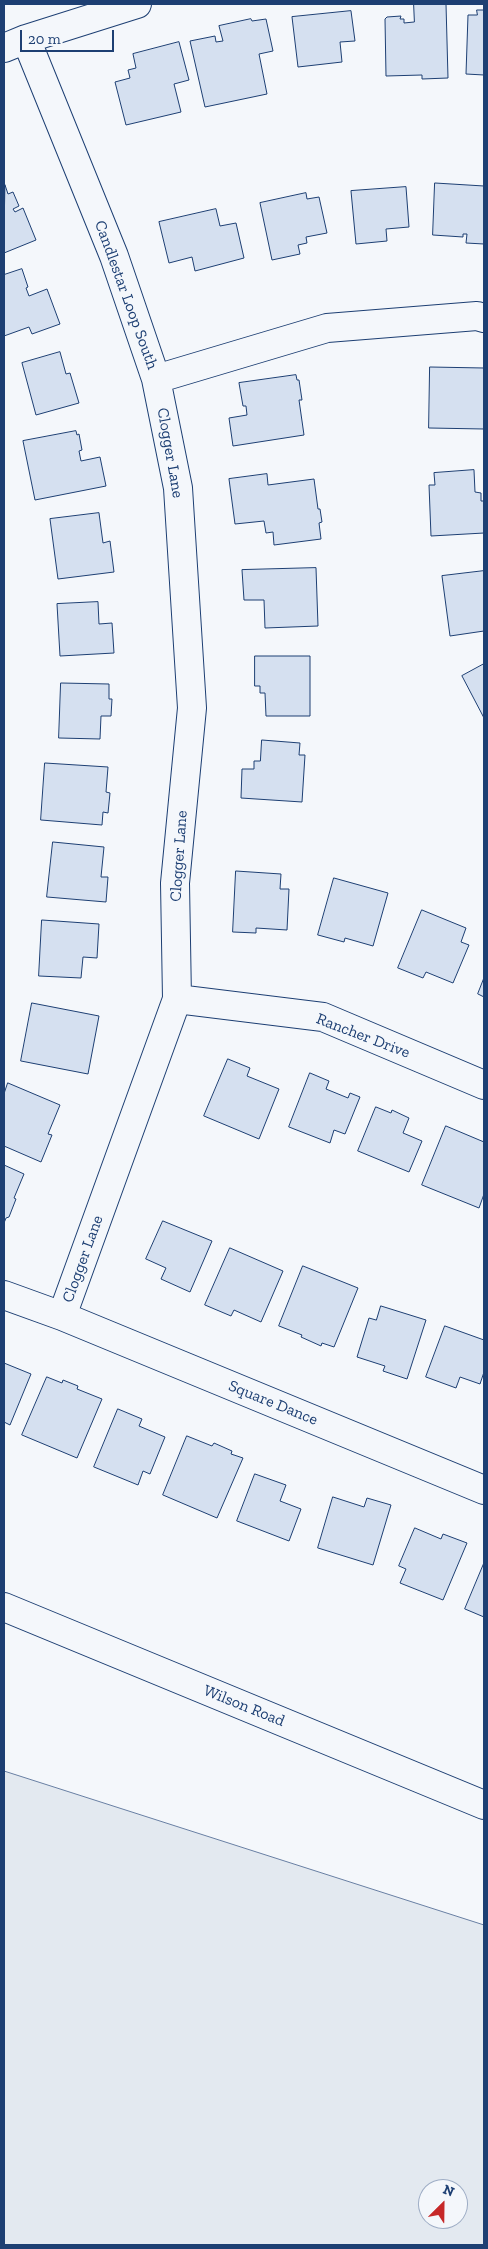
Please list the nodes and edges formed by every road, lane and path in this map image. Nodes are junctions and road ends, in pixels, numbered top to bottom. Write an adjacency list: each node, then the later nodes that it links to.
1 (137, 4): 2 (street)
2 (15, 44): 4 (street, Candlestar Loop South)
3 (484, 318): 4 (street, Candlestar Loop South)
4 (156, 379): 5 (street, Clogger Lane)
5 (177, 999): 6 (street, Rancher Drive); 8 (street, Clogger Lane)
6 (484, 1084)
7 (4, 1295): 8 (street, Square Dance)
8 (62, 1316): 9 (street, Square Dance)
9 (484, 1490)
10 (4, 1607): 11 (street, Wilson Road)
11 (484, 1805)

